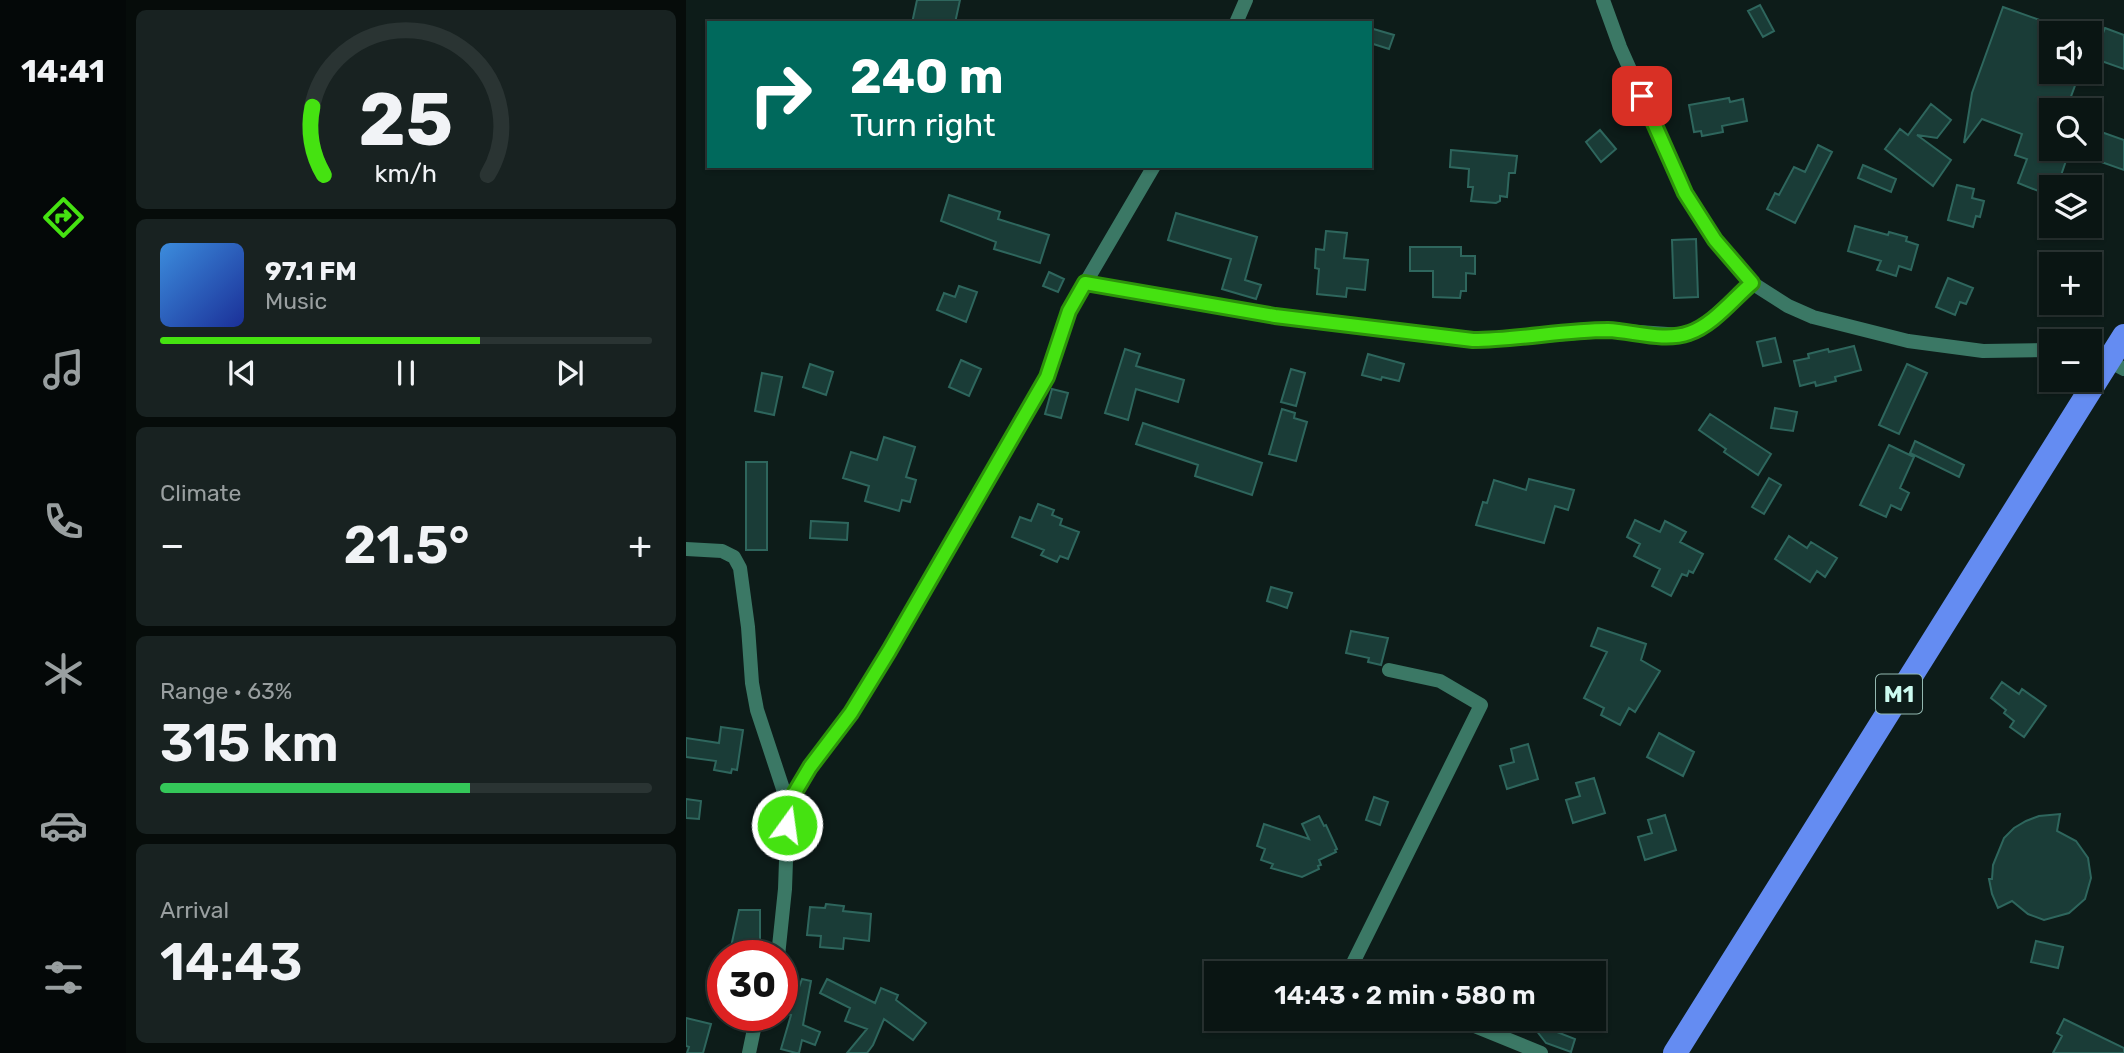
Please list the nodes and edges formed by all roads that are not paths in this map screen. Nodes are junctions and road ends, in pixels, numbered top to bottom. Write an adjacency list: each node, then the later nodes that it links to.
1 (1246, 0): 3 (street)
2 (1603, 0): 6 (street)
3 (1237, 21)
4 (1153, 168): 5 (street)
5 (1085, 283): 6 (street); 12 (street)
6 (1752, 283): 8 (street)
7 (2124, 336): 9 (highway, M1)
8 (2039, 350)
9 (2107, 360): 19 (highway, M1)
10 (686, 549): 12 (street)
11 (1389, 670): 14 (street)
12 (788, 804): 13 (street)
13 (780, 940)
14 (1354, 961)
15 (754, 1031): 17 (street)
16 (1487, 1031): 18 (street)
17 (749, 1053)
18 (1541, 1053)
19 (1675, 1053)

